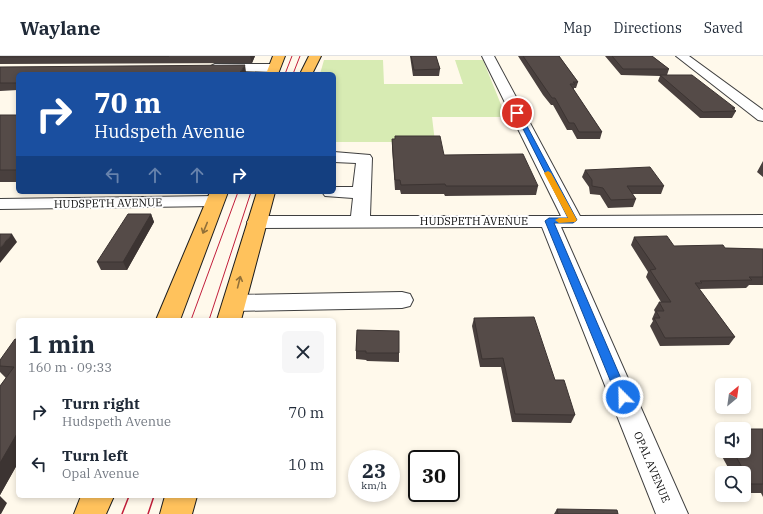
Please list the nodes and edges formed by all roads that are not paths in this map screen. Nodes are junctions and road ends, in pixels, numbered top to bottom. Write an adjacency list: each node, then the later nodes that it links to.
1 (279, 56): 6 (main road)
2 (315, 56): 7 (main road)
3 (488, 56): 17 (street, OPAL AVENUE)
4 (682, 56): 8 (street)
5 (204, 68): 6 (street)
6 (273, 71)
7 (307, 72)
8 (763, 117)
9 (336, 157): 11 (street)
10 (336, 192): 11 (street)
11 (362, 193): 20 (street)
12 (265, 194): 19 (main road)
13 (159, 197): 14 (street, HUDSPETH AVENUE); 15 (street, HUDSPETH AVENUE)
14 (217, 197): 23 (main road, one-way to 23)
15 (63, 198): 16 (street, HUDSPETH AVENUE)
16 (0, 204)
17 (561, 220): 18 (street, HUDSPETH AVENUE); 20 (street, HUDSPETH AVENUE); 28 (street, OPAL AVENUE)
18 (763, 221)
19 (257, 222): 20 (street, HUDSPETH AVENUE); 22 (main road, one-way to 19)
20 (360, 222)
21 (402, 300): 22 (street)
22 (232, 312)
23 (169, 318)
24 (97, 498): 26 (main road)
25 (180, 498): 27 (main road)
26 (90, 514)
27 (176, 514)
28 (672, 514)

